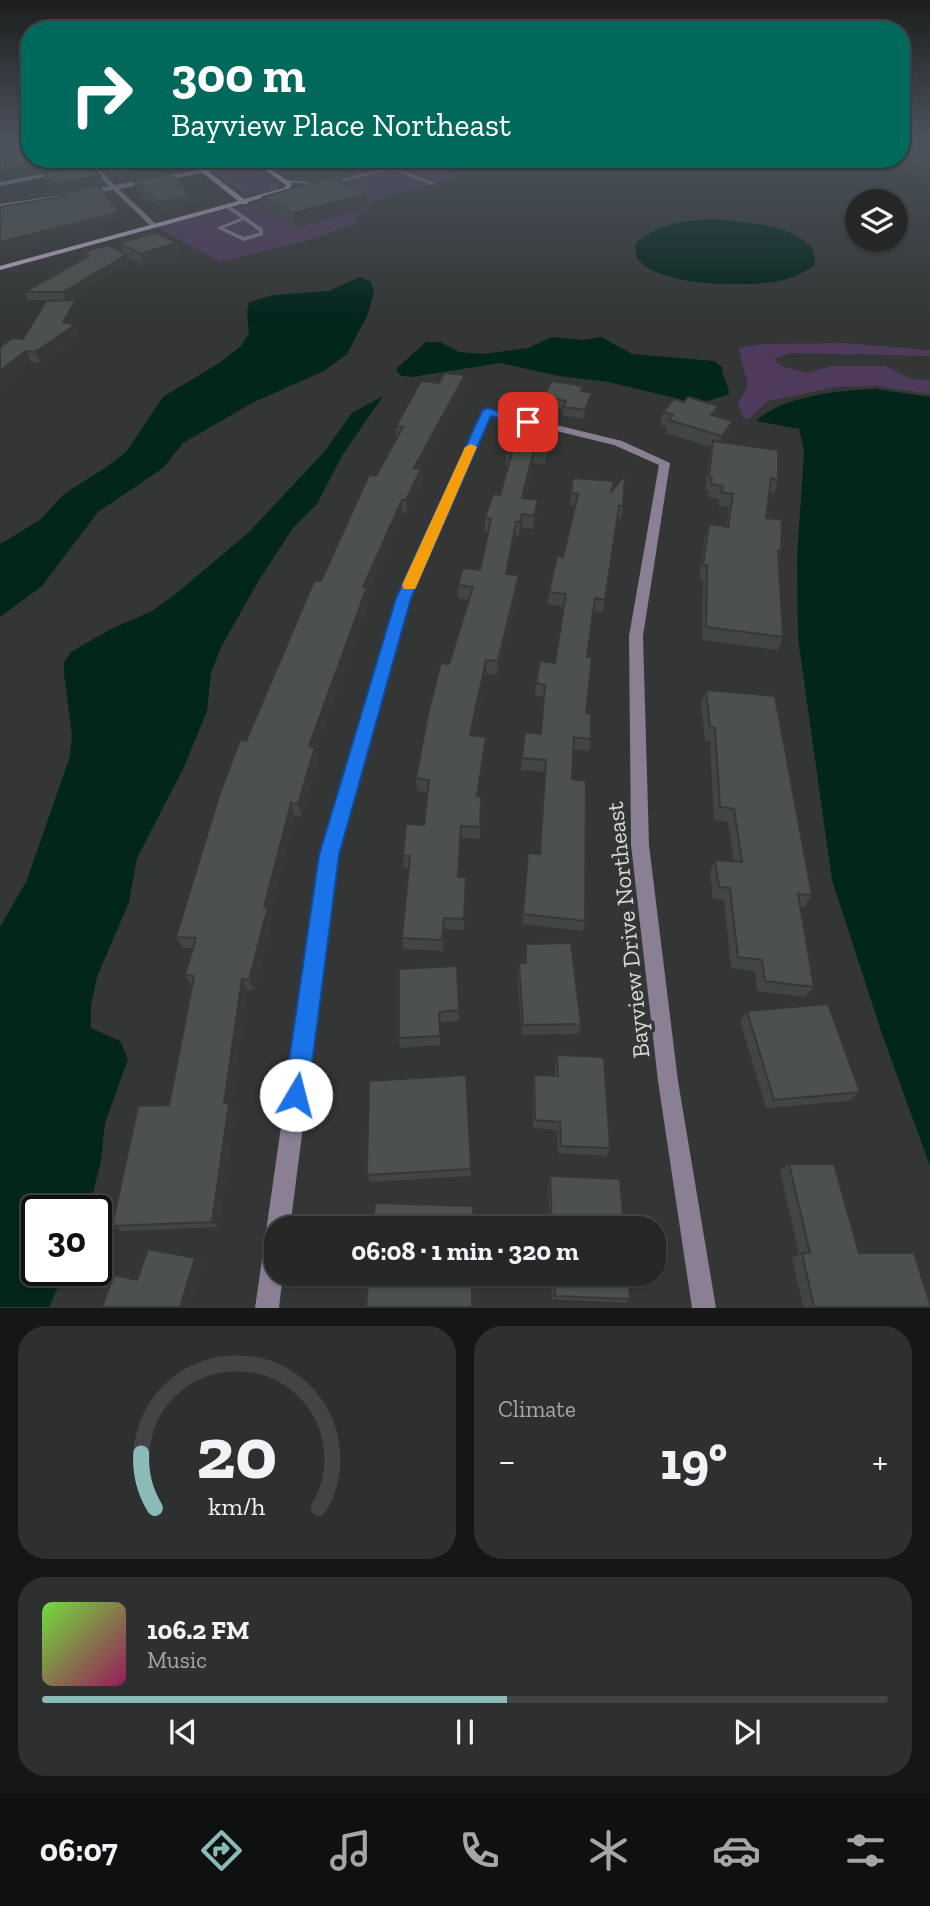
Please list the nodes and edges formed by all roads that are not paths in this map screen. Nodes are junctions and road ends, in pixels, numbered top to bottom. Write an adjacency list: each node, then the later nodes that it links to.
1 (53, 198): 6 (street)
2 (124, 198): 9 (street)
3 (238, 198): 5 (street)
4 (262, 198): 5 (street)
5 (245, 203): 7 (street)
6 (0, 206)
7 (228, 207): 8 (lane); 9 (street)
8 (242, 219): 8 (lane)
9 (153, 226): 10 (street)
10 (0, 268)
11 (280, 1216): 14 (street, Bayview Drive Northeast)
12 (270, 1286): 13 (street)
13 (267, 1307)
14 (705, 1307)

